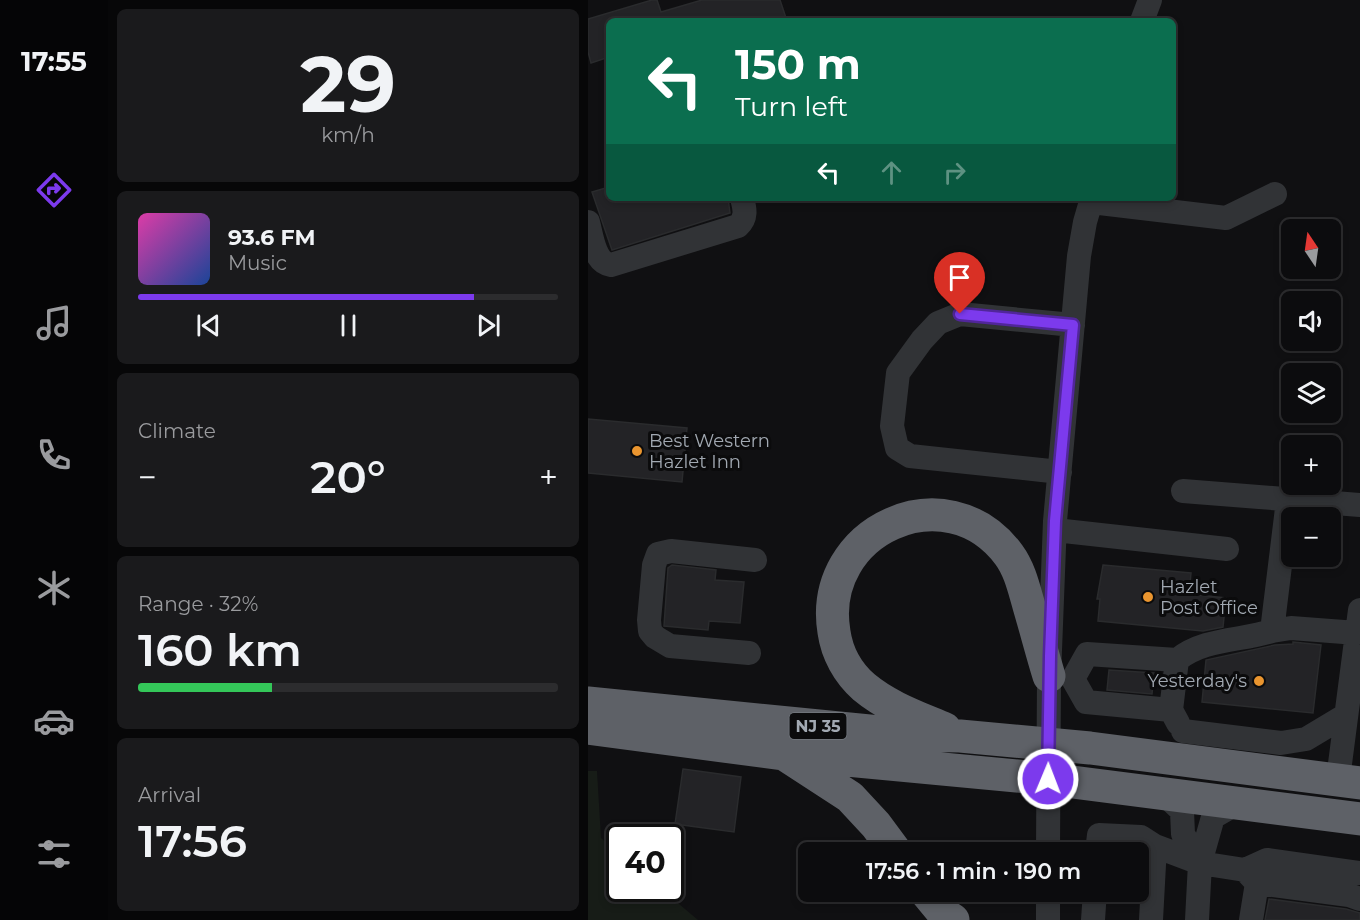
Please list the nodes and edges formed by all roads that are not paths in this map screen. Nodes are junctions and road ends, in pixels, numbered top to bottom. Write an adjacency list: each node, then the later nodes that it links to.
1 (1150, 0): 2 (street)
2 (1144, 18)
3 (1275, 194): 6 (street)
4 (742, 201): 7 (street)
5 (1091, 201): 8 (street)
6 (1098, 201)
7 (588, 222)
8 (1073, 325): 9 (street); 9 (street)
9 (1060, 472): 13 (street)
10 (1183, 491): 11 (street)
11 (1288, 500): 12 (street); 17 (street)
12 (1360, 505)
13 (1055, 530): 14 (street); 20 (street)
14 (1227, 549)
15 (756, 560): 18 (street)
16 (1359, 622): 17 (street); 22 (street)
17 (1272, 631): 19 (street)
18 (749, 653)
19 (1177, 660): 20 (street); 24 (street)
20 (1061, 678): 24 (street); 25 (highway); 26 (street)
21 (588, 703): 25 (highway, NJ 35)
22 (1346, 716): 28 (street); 30 (street)
23 (588, 728): 27 (highway, NJ 35)
24 (1178, 734): 26 (highway, NJ 35); 28 (highway, NJ 35)
25 (960, 736): 26 (highway, NJ 35)
26 (1049, 744): 29 (street)
27 (783, 754): 29 (highway, NJ 35); 34 (highway)
28 (1279, 757): 30 (highway, NJ 35)
29 (1048, 779): 31 (highway, NJ 35); 35 (street)
30 (1349, 781)
31 (1163, 793): 32 (highway, NJ 35); 38 (street)
32 (1239, 802): 33 (highway, NJ 35); 38 (street)
33 (1360, 819)
34 (889, 842)
35 (1048, 842)
36 (1098, 842): 37 (street)
37 (1155, 846): 38 (street); 48 (street)
38 (1200, 863): 40 (street); 49 (street)
39 (1360, 873): 40 (street)
40 (1251, 876): 41 (street); 50 (street)
41 (1360, 899)
42 (934, 902): 45 (highway)
43 (1048, 902): 46 (street)
44 (1094, 902): 47 (street)
45 (953, 920)
46 (1048, 920)
47 (1092, 920)
48 (1151, 920)
49 (1197, 920)
50 (1251, 920)

